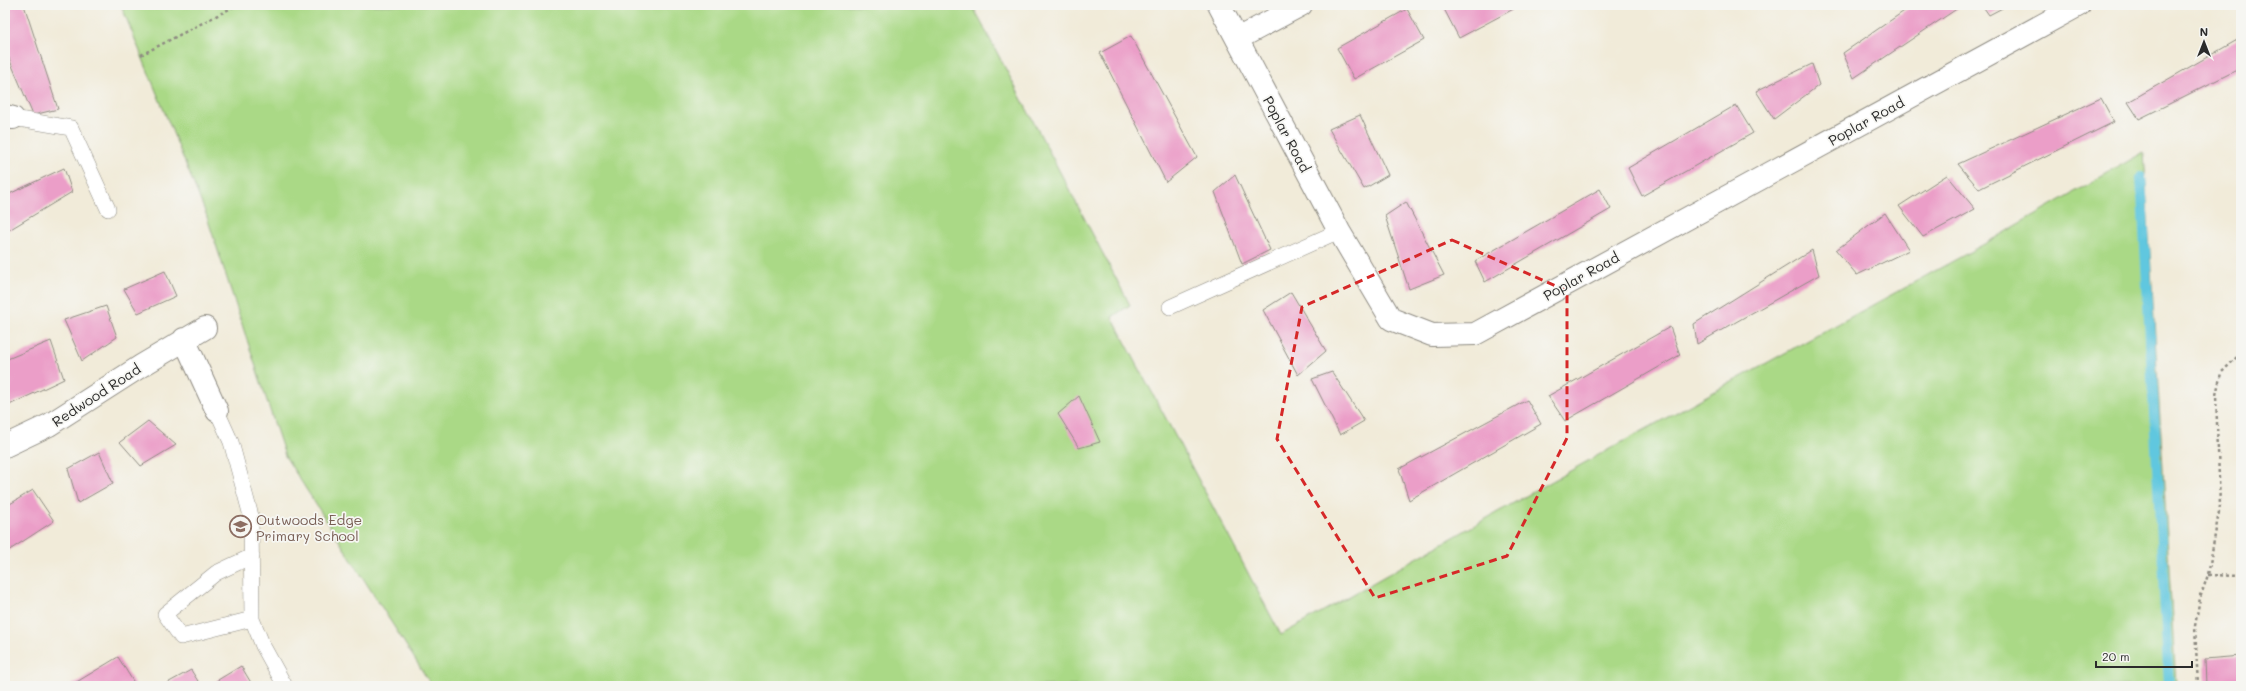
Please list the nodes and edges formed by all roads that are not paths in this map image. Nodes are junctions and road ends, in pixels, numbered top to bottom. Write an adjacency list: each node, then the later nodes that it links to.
1 (1219, 5): 4 (street, Poplar Road)
2 (1301, 5): 4 (street)
3 (2078, 5): 7 (street, Poplar Road)
4 (1237, 39): 7 (street, Poplar Road)
5 (9, 117): 6 (lane)
6 (108, 209)
7 (1339, 231): 8 (lane)
8 (1170, 307)
9 (205, 328): 10 (street, Redwood Road)
10 (184, 339): 11 (street); 12 (street, Redwood Road)
11 (217, 411): 13 (lane)
12 (5, 446)
13 (252, 556): 14 (lane); 14 (lane)
14 (252, 619): 15 (lane)
15 (285, 686)

